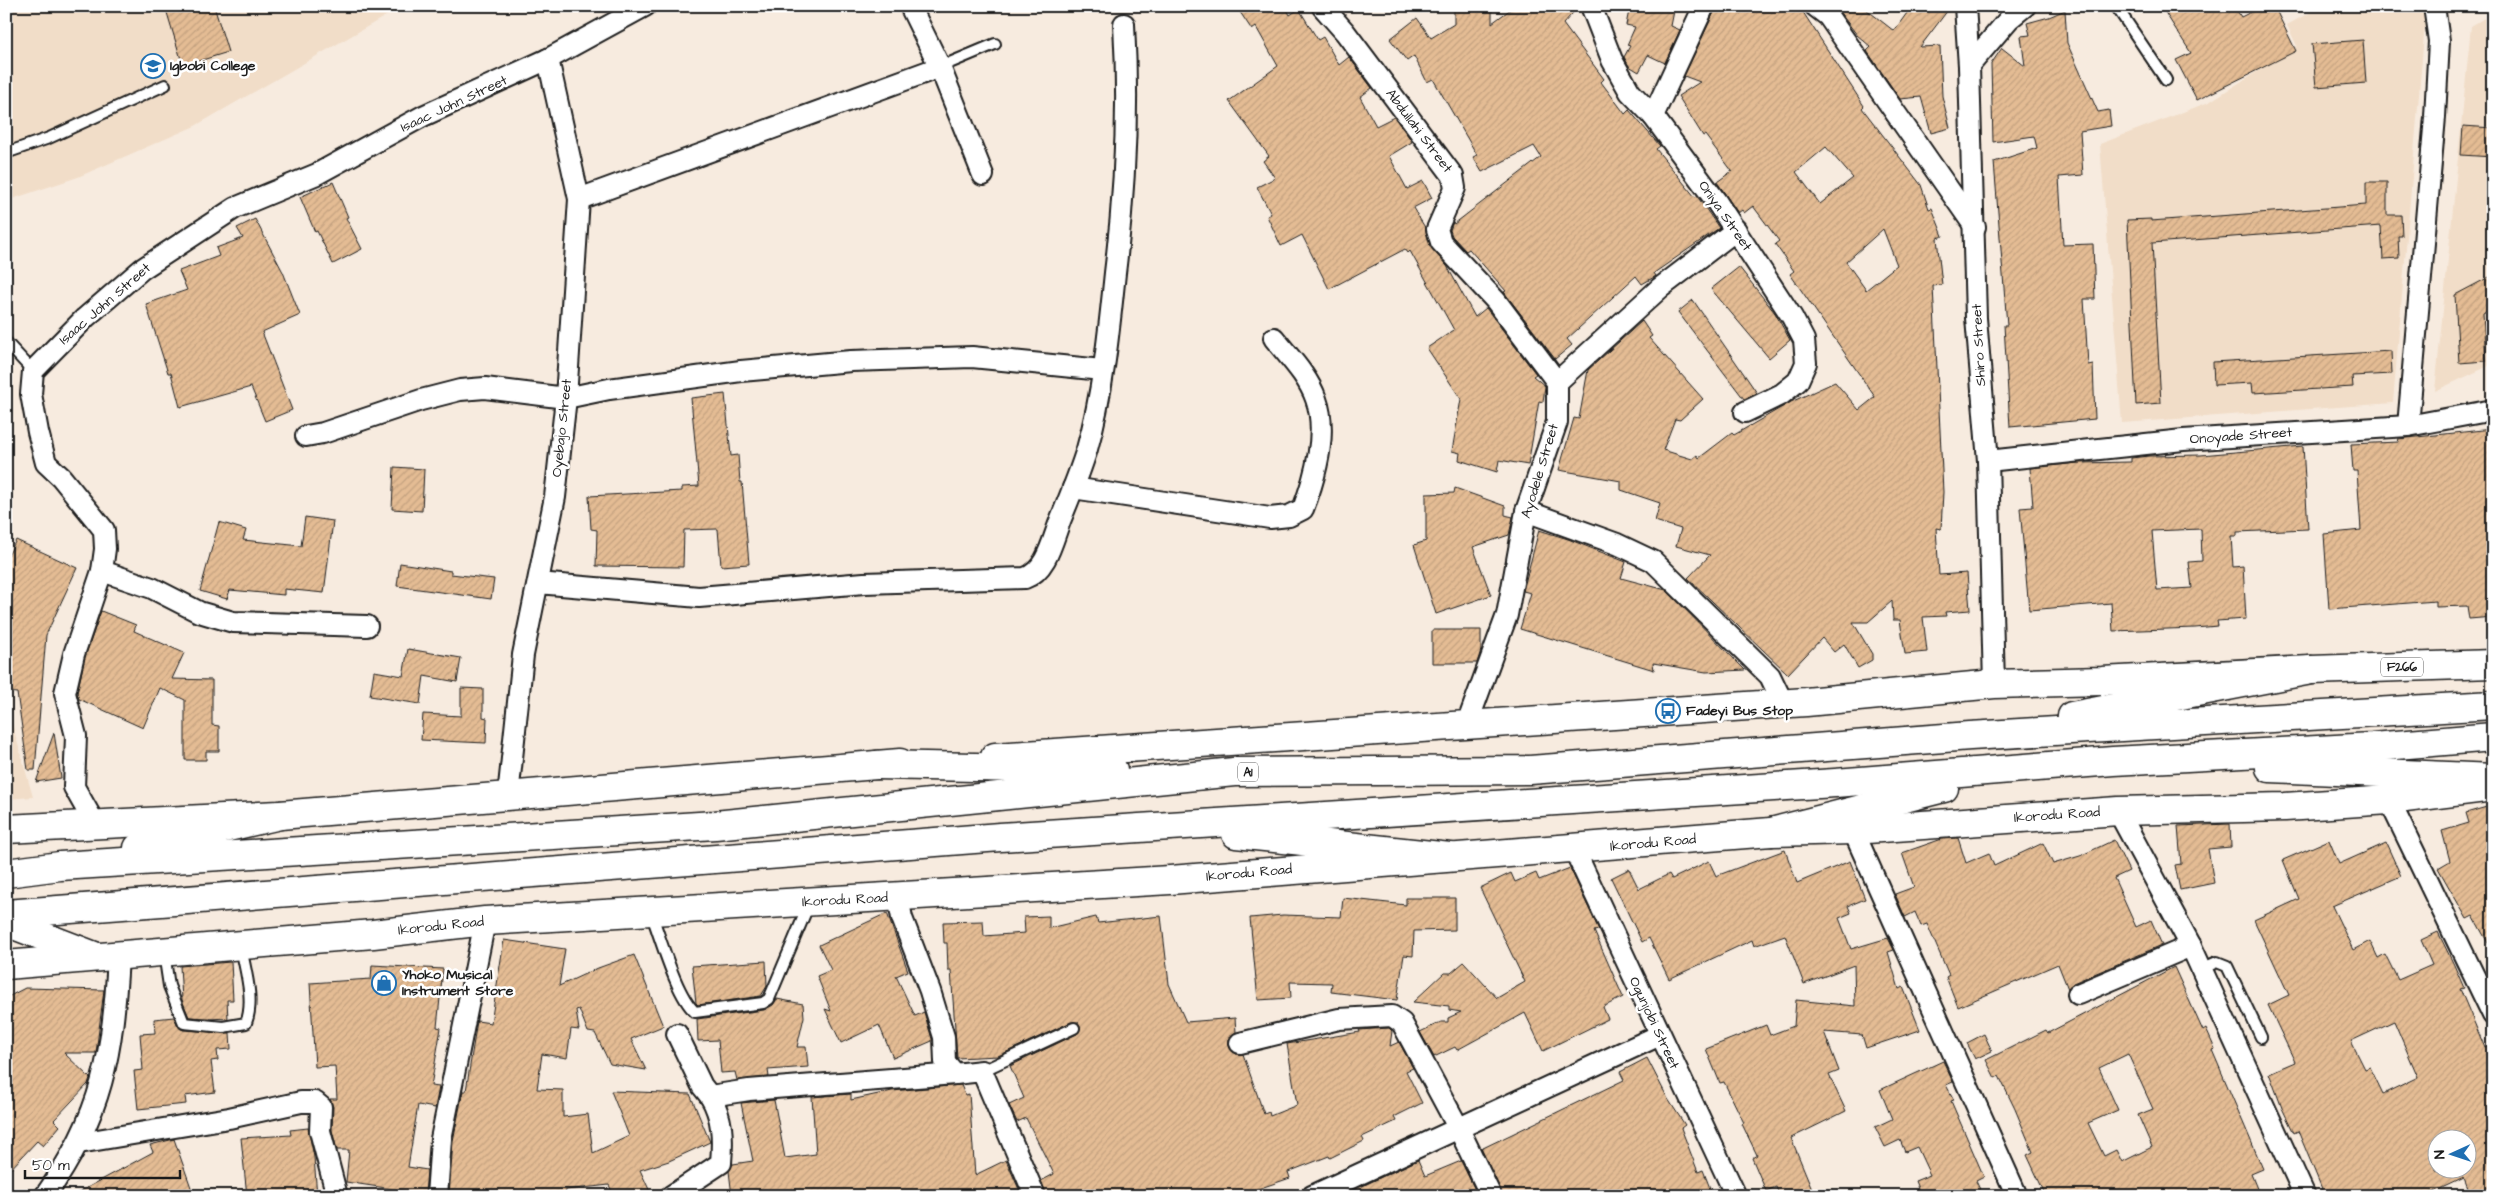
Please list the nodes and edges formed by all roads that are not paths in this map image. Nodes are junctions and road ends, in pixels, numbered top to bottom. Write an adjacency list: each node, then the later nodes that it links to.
1 (645, 6): 13 (street, Isaac John Street)
2 (910, 6): 15 (street)
3 (1322, 6): 28 (street, Abdullahi Street)
4 (1591, 6): 18 (street, Oniya Street)
5 (1704, 6): 18 (street)
6 (1815, 6): 22 (street)
7 (1965, 6): 14 (street, Shiro Street)
8 (2025, 6): 14 (street)
9 (2116, 6): 16 (lane)
10 (2434, 6): 32 (street)
11 (1124, 24): 27 (street)
12 (995, 44): 15 (lane)
13 (548, 59): 21 (street, Oyebajo Street); 26 (street, Isaac John Street)
14 (1969, 66): 22 (street, Shiro Street)
15 (940, 67): 20 (street); 21 (street)
16 (2166, 80)
17 (166, 85): 19 (lane)
18 (1653, 116): 23 (street, Oniya Street)
19 (6, 153)
20 (983, 175)
21 (579, 199): 29 (street, Oyebajo Street)
22 (1975, 227): 34 (street, Shiro Street)
23 (1736, 230): 28 (street); 31 (street, Oniya Street)
24 (1274, 338): 35 (street)
25 (6, 342): 26 (lane)
26 (33, 370): 37 (street)
27 (1102, 370): 29 (street); 35 (street)
28 (1557, 382): 36 (street, Ayodele Street)
29 (566, 398): 33 (street); 38 (street, Oyebajo Street)
30 (2493, 410): 32 (street, Onoyade Street)
31 (1745, 412)
32 (2408, 426): 34 (street, Onoyade Street)
33 (306, 436)
34 (1988, 461): 42 (street, Shiro Street)
35 (1074, 488): 38 (street)
36 (1526, 511): 43 (street); 45 (street, Ayodele Street)
37 (102, 570): 39 (street); 58 (street)
38 (538, 583): 54 (street, Oyebajo Street)
39 (367, 626)
40 (2493, 664): 41 (main road, F266)
41 (2311, 670): 42 (main road); 46 (main road)
42 (1994, 684): 43 (main road)
43 (1783, 703): 45 (main road)
44 (2493, 706): 46 (main road, A1)
45 (1466, 727): 49 (main road)
46 (1970, 736): 51 (main road, A1)
47 (2493, 738): 48 (main road)
48 (2113, 761): 50 (main road); 52 (main road)
49 (877, 765): 51 (main road); 54 (main road)
50 (2014, 770): 59 (main road); 62 (main road)
51 (1234, 772): 65 (main road, A1)
52 (2493, 778)
53 (2493, 788): 55 (main road, Ikorodu Road)
54 (508, 796): 57 (main road)
55 (2388, 800): 56 (main road, Ikorodu Road); 80 (street)
56 (2118, 811): 61 (main road, Ikorodu Road); 74 (street)
57 (280, 815): 58 (main road); 65 (main road)
58 (96, 826): 60 (main road)
59 (1160, 826): 64 (main road); 70 (main road)
60 (6, 829)
61 (1853, 830): 62 (main road, Ikorodu Road); 99 (street)
62 (1771, 832): 63 (main road, Ikorodu Road)
63 (1574, 850): 64 (main road, Ikorodu Road); 83 (street, Ogunjobi Street)
64 (1450, 857): 67 (main road, Ikorodu Road)
65 (60, 866): 66 (main road, A1)
66 (6, 873)
67 (898, 897): 68 (main road, Ikorodu Road); 87 (street)
68 (809, 903): 69 (main road, Ikorodu Road); 69 (lane)
69 (649, 910): 71 (main road, Ikorodu Road)
70 (6, 914)
71 (486, 921): 73 (main road, Ikorodu Road); 93 (street)
72 (6, 922): 76 (main road)
73 (241, 945): 75 (main road, Ikorodu Road); 75 (lane)
74 (2191, 946): 78 (street); 79 (street)
75 (164, 952): 76 (main road, Ikorodu Road)
76 (107, 956): 77 (main road, Ikorodu Road); 90 (street)
77 (6, 965)
78 (2201, 970): 84 (lane); 100 (street)
79 (2078, 994)
80 (2493, 1015)
81 (1074, 1028): 86 (lane)
82 (677, 1034): 88 (street)
83 (1660, 1035): 89 (street); 98 (street, Ogunjobi Street)
84 (2261, 1037)
85 (1240, 1043): 89 (street)
86 (982, 1071): 87 (street); 95 (street)
87 (955, 1074): 88 (street)
88 (710, 1096): 94 (street)
89 (1459, 1129): 96 (street); 97 (street)
90 (79, 1143): 91 (street); 92 (street)
91 (45, 1196)
92 (337, 1196)
93 (437, 1196)
94 (671, 1196)
95 (1035, 1196)
96 (1312, 1196)
97 (1491, 1196)
98 (1736, 1196)
99 (2017, 1196)
100 (2305, 1196)

